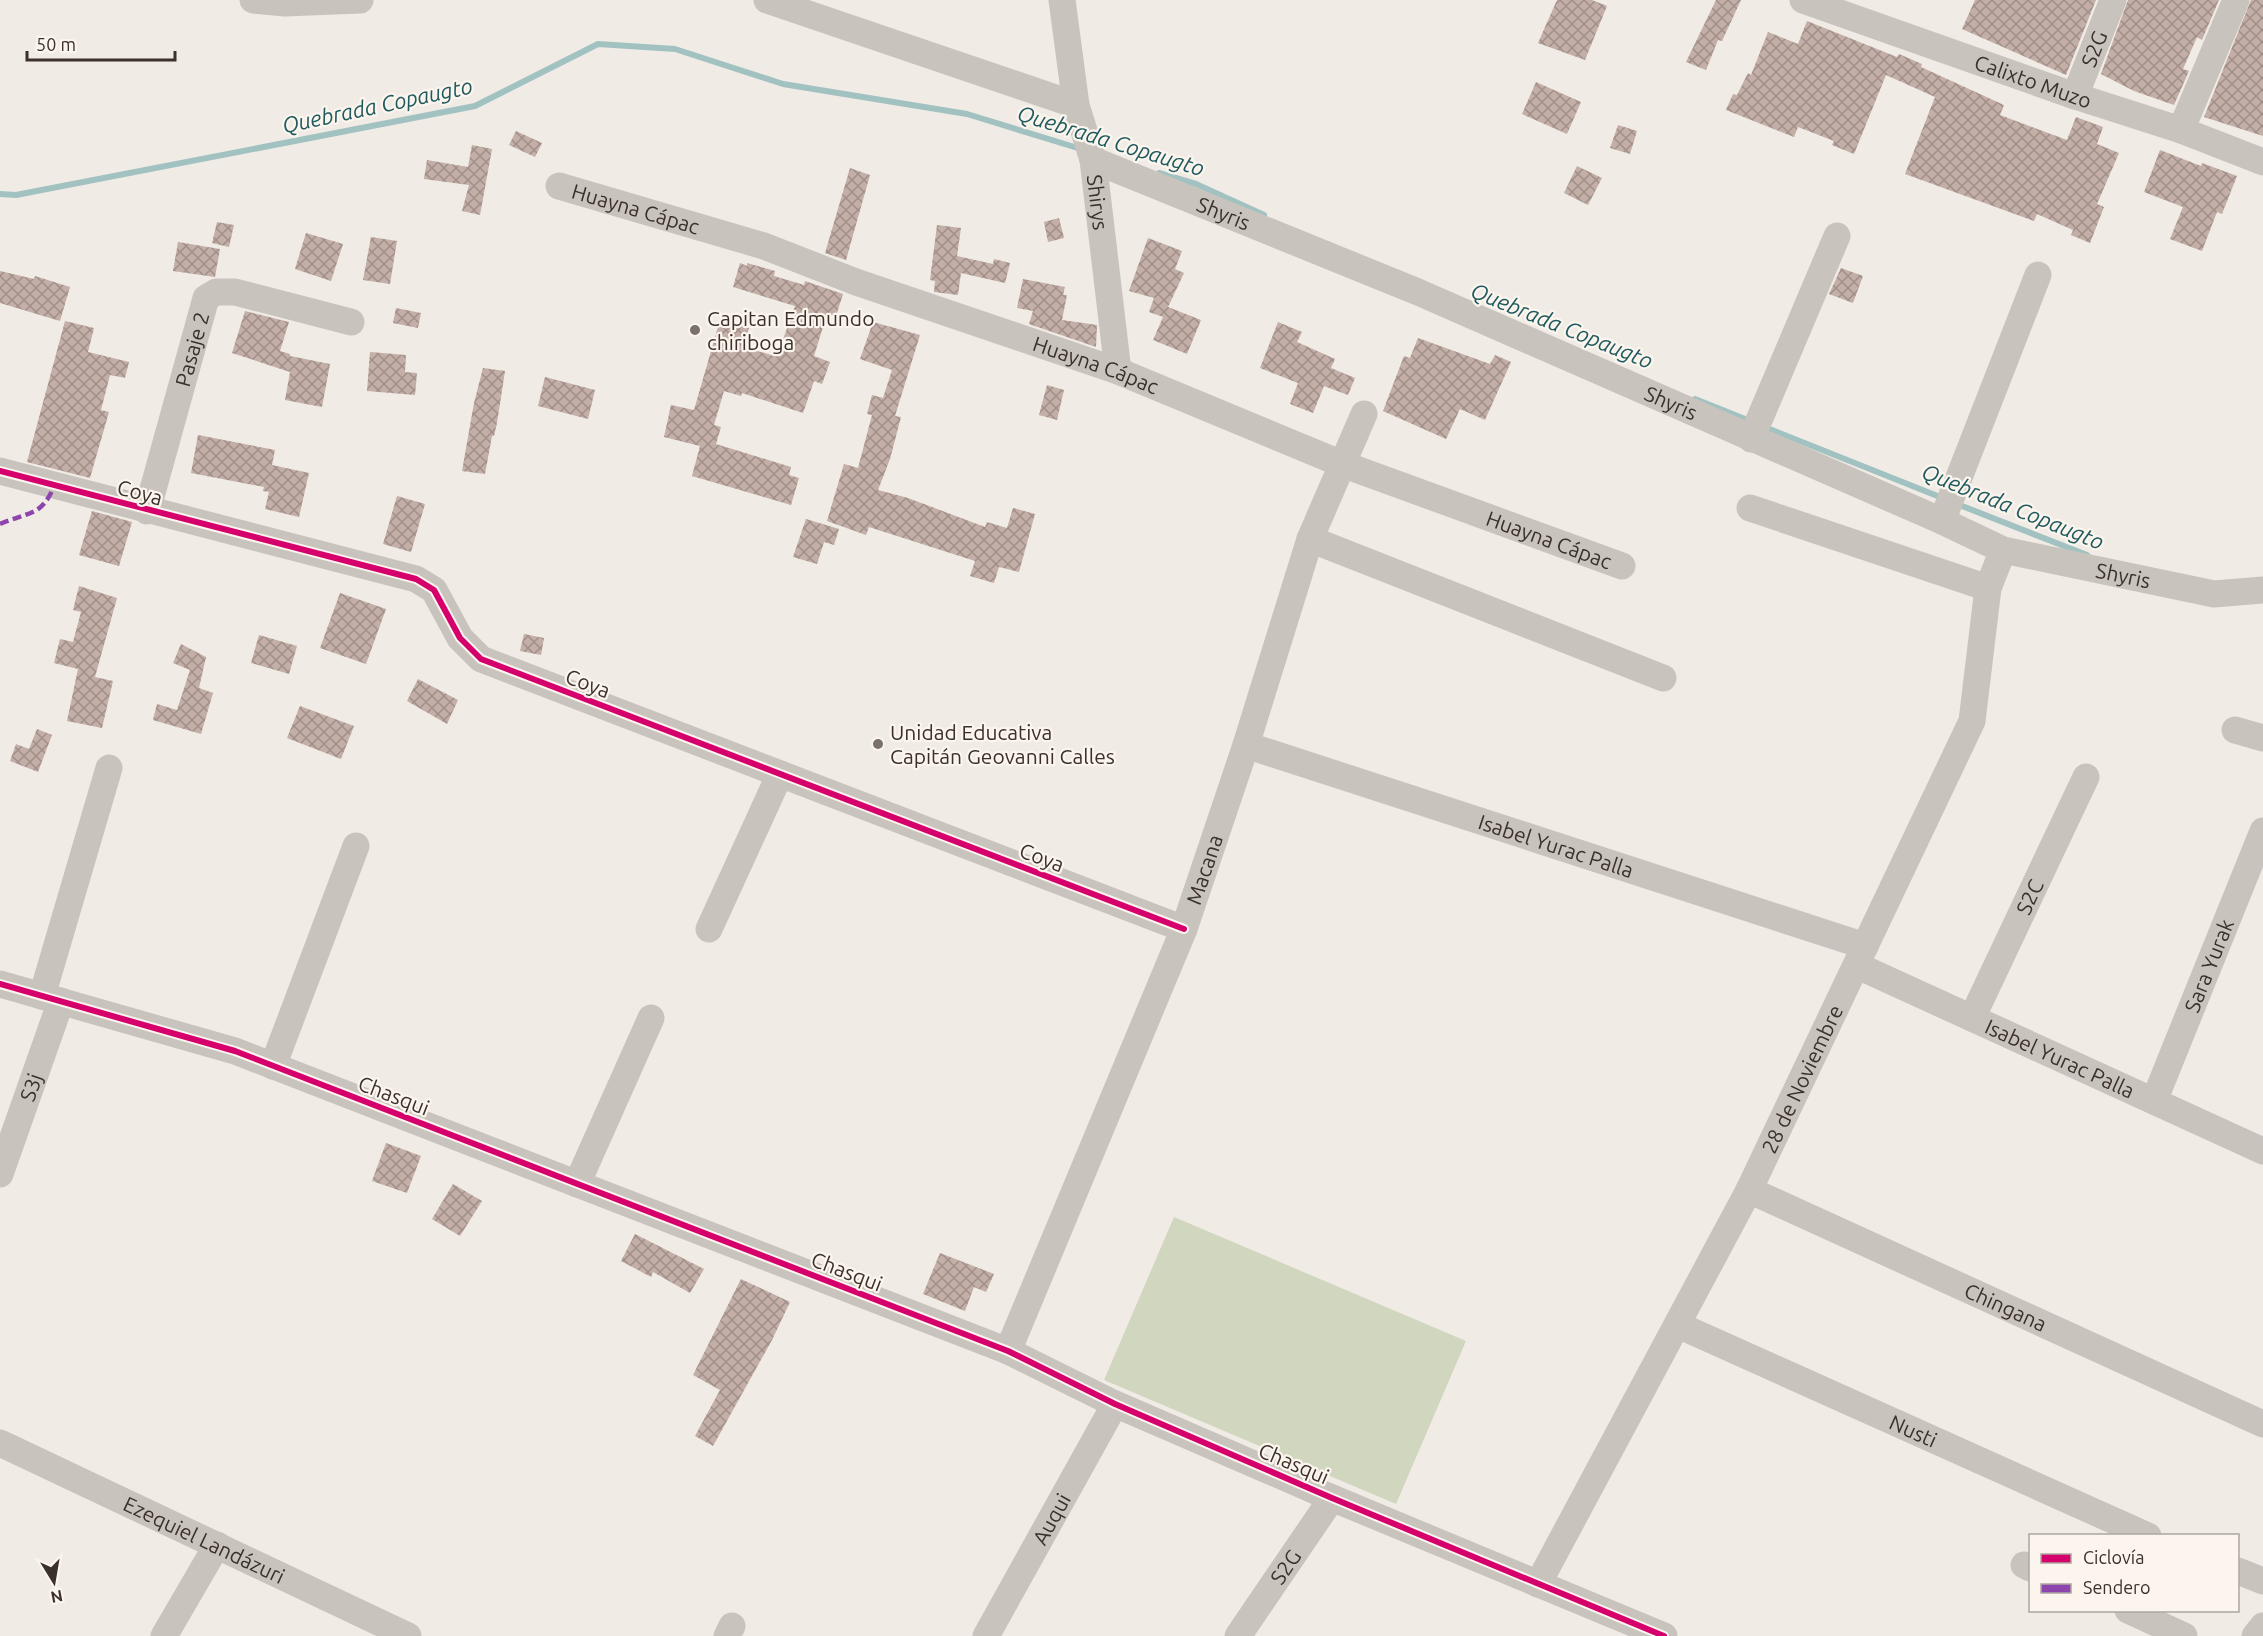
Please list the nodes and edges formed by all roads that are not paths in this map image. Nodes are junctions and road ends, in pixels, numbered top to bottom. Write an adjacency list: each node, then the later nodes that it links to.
1 (253, 0): 2 (street)
2 (360, 0)
3 (767, 0): 9 (street)
4 (1062, 0): 9 (street, Shirys)
5 (1803, 0): 8 (street, Calixto Muzo)
6 (2113, 0): 8 (street, S2G)
7 (2236, 0): 10 (street)
8 (2075, 96): 10 (street, Calixto Muzo)
9 (1076, 105): 11 (street, Shirys)
10 (2181, 130): 12 (street, Calixto Muzo)
11 (1093, 160): 17 (street, Shirys); 19 (street, Shyris)
12 (2263, 162)
13 (559, 186): 17 (street, Huayna Cápac)
14 (1837, 236): 19 (street)
15 (2038, 274): 24 (street)
16 (351, 322): 23 (street, Pasaje 2)
17 (1118, 371): 20 (street, Huayna Cápac)
18 (1365, 414): 20 (street, Macana)
19 (1751, 439): 24 (street, Shyris)
20 (1342, 464): 25 (street, Macana); 27 (street, Huayna Cápac)
21 (0, 471): 23 (street, Coya)
22 (1750, 508): 28 (street)
23 (147, 511): 35 (street, Coya)
24 (1942, 521): 26 (street, Shyris)
25 (1310, 539): 30 (street); 33 (street, Macana)
26 (2002, 550): 28 (street, 28 de Noviembre); 29 (street, Shyris)
27 (1622, 566)
28 (1988, 588): 41 (street, 28 de Noviembre)
29 (2263, 590)
30 (1663, 678)
31 (2235, 730): 32 (street)
32 (2263, 738)
33 (1246, 745): 40 (street, Macana); 41 (street, Isabel Yurac Palla)
34 (109, 768): 43 (street, S3j)
35 (780, 774): 39 (street); 40 (street, Coya)
36 (2086, 777): 45 (street, S2C)
37 (2263, 831): 47 (street, Sara Yurak)
38 (356, 846): 46 (street)
39 (709, 929)
40 (1184, 929): 53 (street, Macana)
41 (1861, 956): 45 (street, Isabel Yurac Palla); 51 (street, 28 de Noviembre)
42 (0, 984): 43 (street, Chasqui)
43 (52, 998): 46 (street, Chasqui); 49 (street, S3j)
44 (651, 1018): 50 (street)
45 (1972, 1018): 47 (street, Isabel Yurac Palla)
46 (273, 1066): 50 (street, Chasqui)
47 (2154, 1101): 48 (street, Isabel Yurac Palla)
48 (2263, 1151)
49 (0, 1174)
50 (577, 1184): 53 (street, Chasqui)
51 (1749, 1190): 52 (street, 28 de Noviembre); 55 (street, Chingana)
52 (1678, 1325): 58 (street, Nusti); 62 (street, 28 de Noviembre)
53 (1008, 1351): 54 (street, Chasqui)
54 (1115, 1404): 57 (street, Chasqui); 68 (street, Auqui)
55 (2263, 1424)
56 (0, 1443): 59 (street, Ezequiel Landázuri)
57 (1332, 1498): 62 (street, Chasqui); 69 (street, S2G)
58 (2144, 1534)
59 (217, 1545): 66 (street); 67 (street, Ezequiel Landázuri)
60 (2239, 1571): 61 (street)
61 (2263, 1581)
62 (1538, 1584): 65 (street, Chasqui)
63 (2130, 1612): 71 (street)
64 (2263, 1626): 72 (street)
65 (1624, 1628): 70 (street, Chasqui)
66 (164, 1636)
67 (408, 1636)
68 (986, 1636)
69 (1238, 1636)
70 (1664, 1636)
71 (2184, 1636)
72 (2255, 1636)

